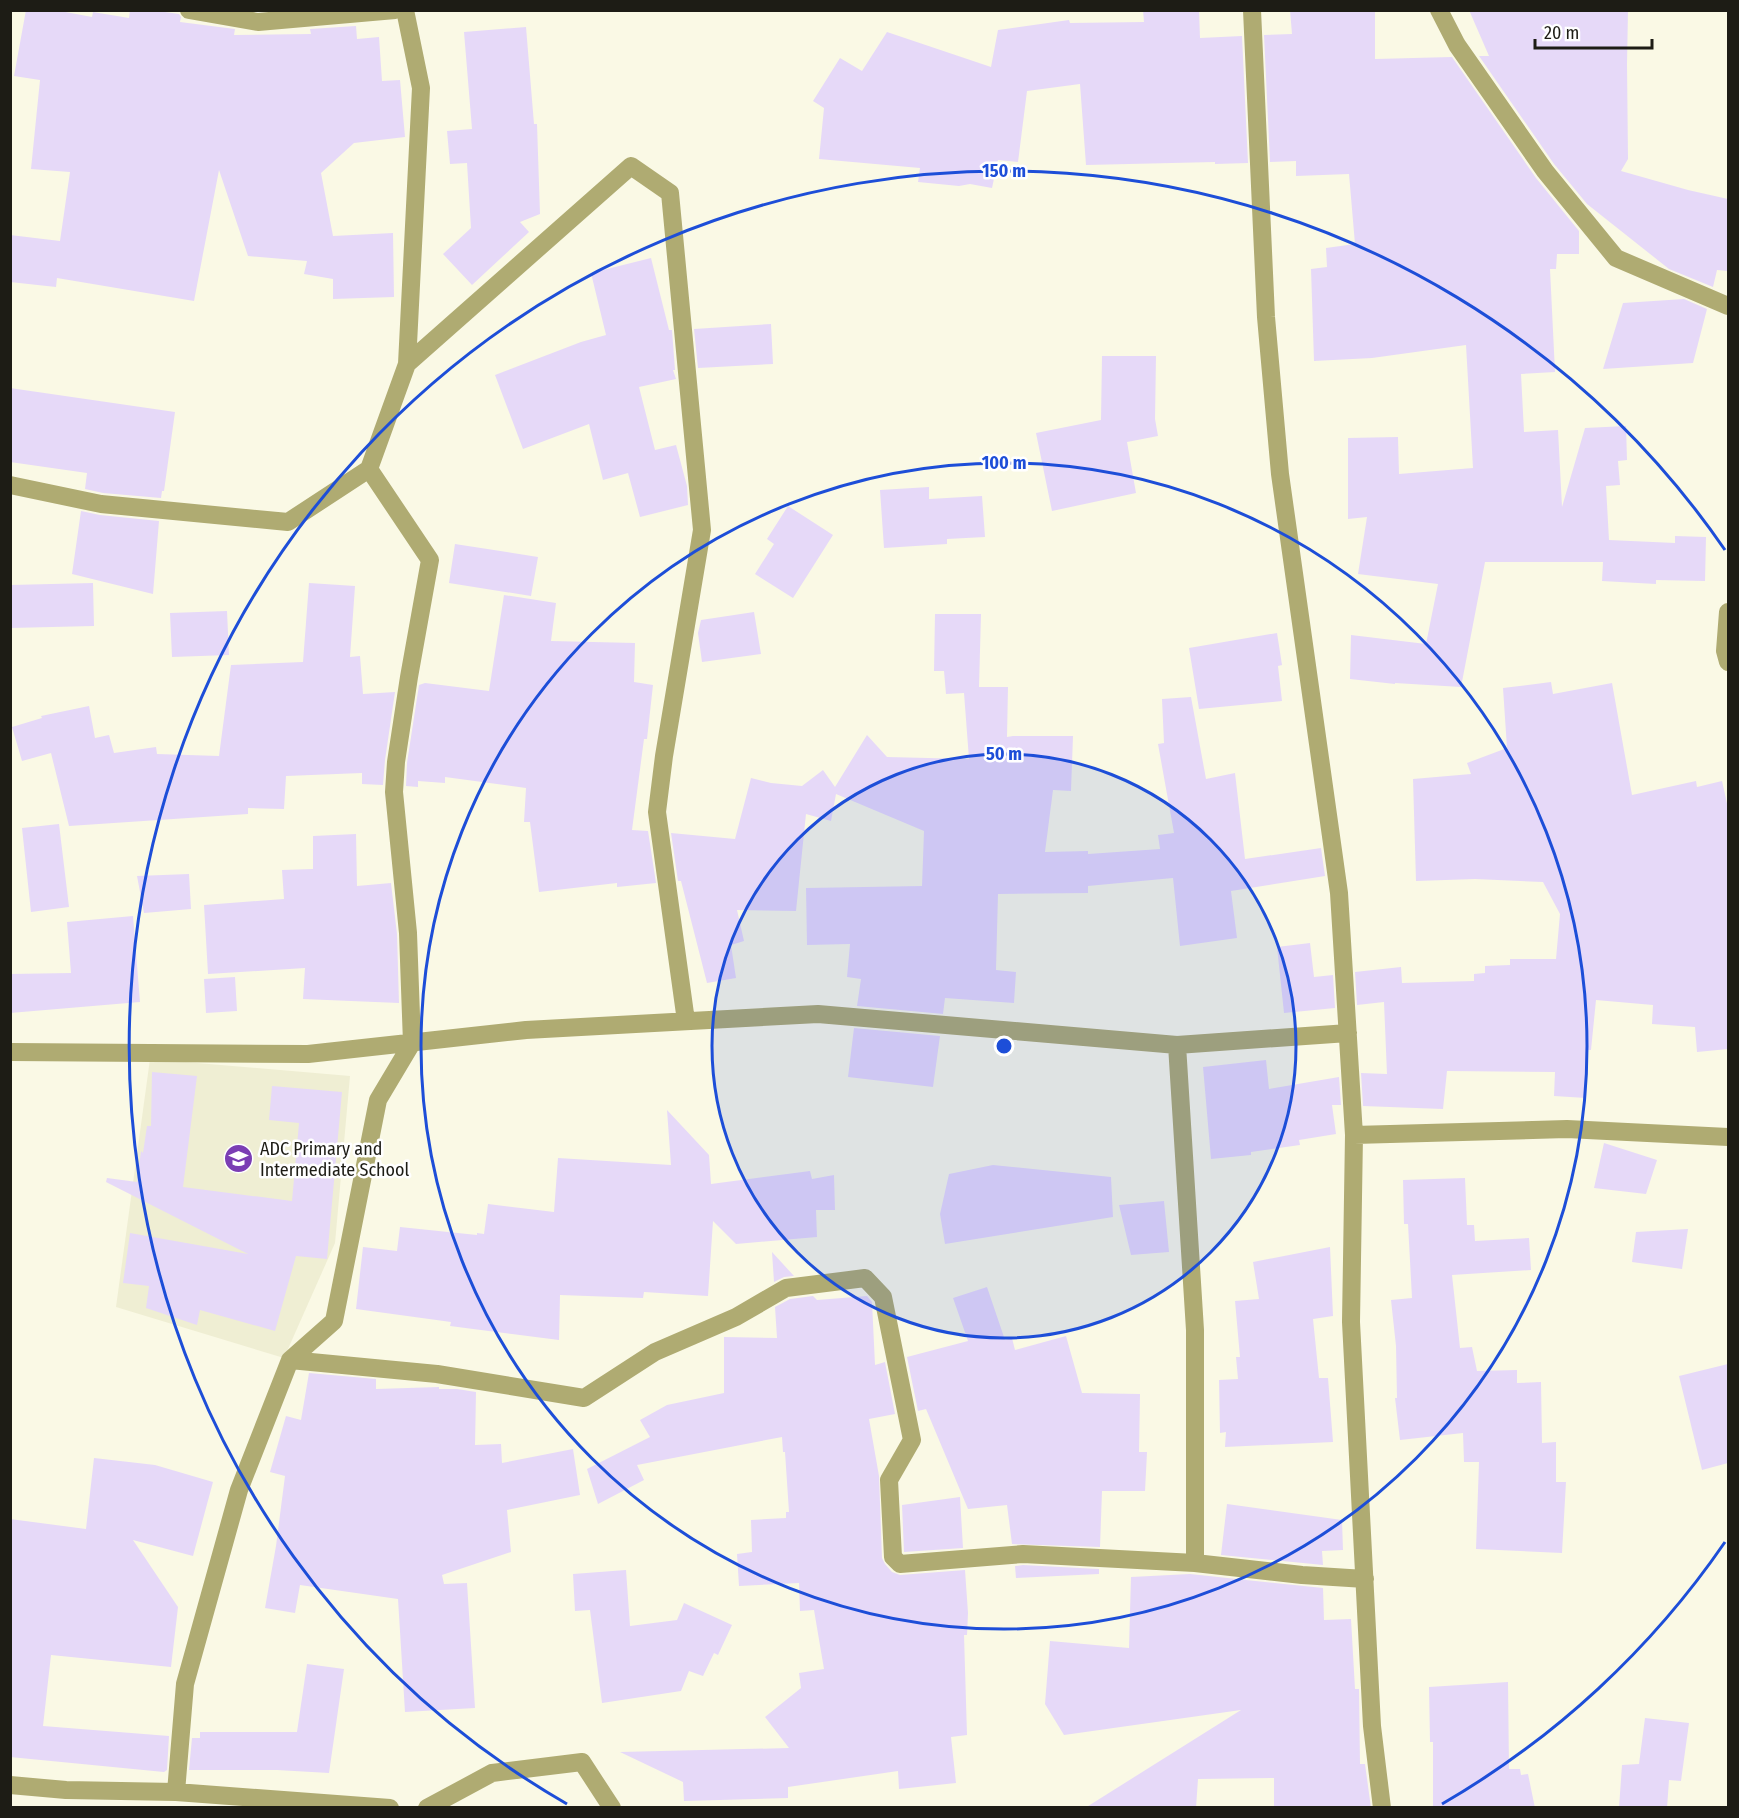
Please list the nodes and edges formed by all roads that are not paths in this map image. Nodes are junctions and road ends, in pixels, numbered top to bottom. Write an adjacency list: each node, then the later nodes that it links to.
1 (189, 10): 2 (street)
2 (395, 10)
3 (405, 10): 7 (street)
4 (1252, 10): 13 (street)
5 (1439, 10): 6 (street)
6 (1728, 306)
7 (407, 364): 8 (street); 12 (street)
8 (369, 469): 9 (street); 14 (street)
9 (10, 485)
10 (1728, 612): 11 (street)
11 (1728, 662)
12 (686, 1021): 14 (street); 15 (street)
13 (1348, 1033): 15 (street); 17 (street)
14 (412, 1043): 16 (street); 19 (street)
15 (1177, 1045): 20 (street)
16 (10, 1052)
17 (1354, 1135): 18 (street); 21 (street)
18 (1728, 1137)
19 (290, 1360): 20 (street); 23 (street)
20 (1195, 1563): 21 (street)
21 (1365, 1579): 27 (street)
22 (10, 1785): 23 (street)
23 (176, 1792): 24 (street)
24 (390, 1808)
25 (428, 1808): 26 (street)
26 (612, 1808)
27 (1382, 1808)

